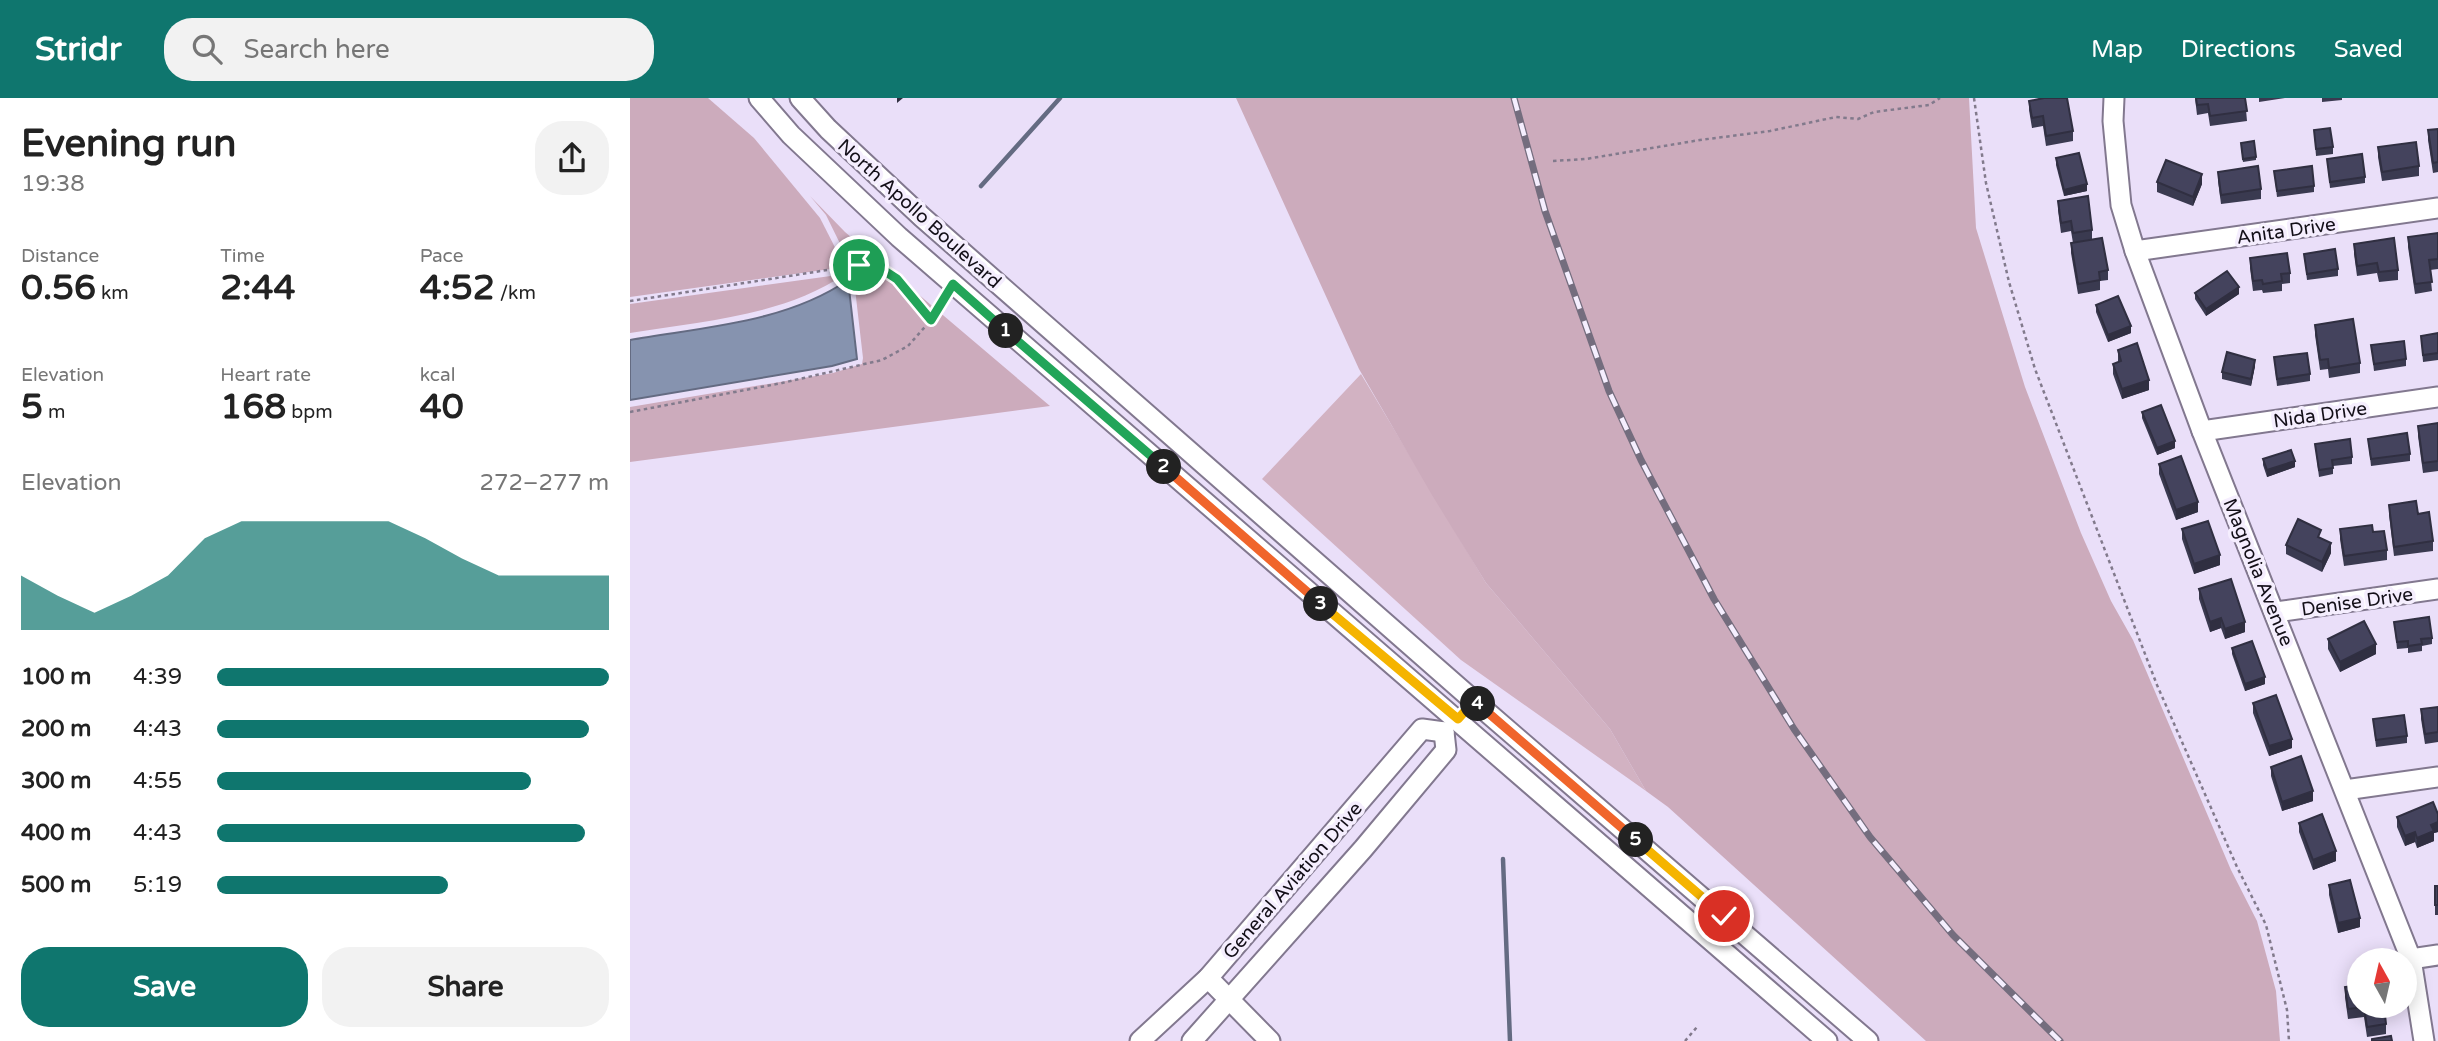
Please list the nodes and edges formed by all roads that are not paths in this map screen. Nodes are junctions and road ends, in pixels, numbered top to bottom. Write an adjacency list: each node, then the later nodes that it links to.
1 (759, 98): 11 (street, North Apollo Boulevard)
2 (800, 98): 10 (street, North Apollo Boulevard)
3 (2113, 98): 5 (street, Magnolia Avenue)
4 (2438, 208): 5 (street, Anita Drive)
5 (2135, 251): 7 (street, Magnolia Avenue)
6 (2438, 397): 7 (street, Nida Drive)
7 (2202, 431): 9 (street, Magnolia Avenue)
8 (2438, 589): 9 (street, Denise Drive)
9 (2276, 612): 13 (street, Magnolia Avenue)
10 (1474, 701): 11 (street, General Aviation Drive); 26 (street, North Apollo Boulevard)
11 (1451, 725): 14 (street, General Aviation Drive); 15 (street, General Aviation Drive); 25 (street, North Apollo Boulevard)
12 (2438, 777): 13 (street)
13 (2345, 790): 16 (street, Magnolia Avenue)
14 (1313, 854): 15 (street); 19 (street, General Aviation Drive)
15 (1339, 876): 21 (street, General Aviation Drive)
16 (2408, 948)
17 (2438, 956): 18 (street)
18 (2417, 958)
19 (1208, 978): 21 (street); 22 (street, General Aviation Drive)
20 (2417, 993): 27 (street, Magnolia Avenue)
21 (1231, 1000): 23 (street, General Aviation Drive); 24 (street)
22 (1140, 1041)
23 (1192, 1041)
24 (1270, 1041)
25 (1827, 1041)
26 (1868, 1041)
27 (2424, 1041)

